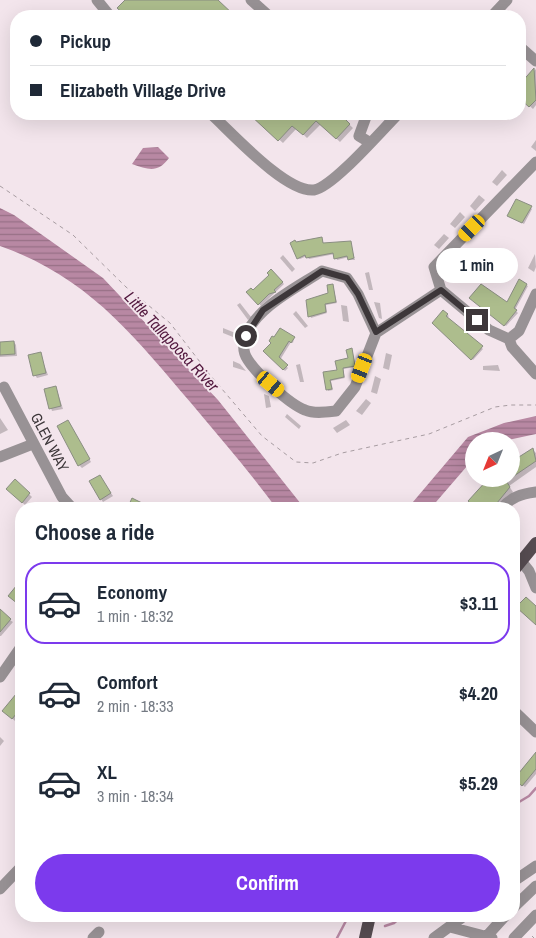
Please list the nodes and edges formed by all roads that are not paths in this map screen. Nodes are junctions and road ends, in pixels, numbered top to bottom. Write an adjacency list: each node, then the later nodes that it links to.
1 (97, 0): 4 (street)
2 (251, 0): 5 (street)
3 (507, 0): 6 (street)
4 (105, 10)
5 (262, 10)
6 (498, 10)
7 (526, 53): 8 (street)
8 (536, 61)
9 (218, 120): 12 (street)
10 (364, 120): 12 (street)
11 (392, 120): 12 (street)
12 (369, 142)
13 (536, 162): 14 (street)
14 (441, 290): 16 (street); 17 (street)
15 (536, 294): 17 (street)
16 (376, 332): 16 (street)
17 (509, 339): 18 (street)
18 (536, 374)
19 (4, 388): 20 (street, GLEN WAY)
20 (33, 444): 21 (street); 23 (street, GLEN WAY)
21 (0, 457)
22 (536, 492): 24 (street)
23 (67, 502)
24 (507, 502)
25 (535, 546): 26 (main road)
26 (520, 563)
27 (520, 567): 28 (street)
28 (536, 588)
29 (15, 656): 30 (street)
30 (0, 677)
31 (520, 717): 32 (street)
32 (536, 732)
33 (536, 866): 35 (street)
34 (15, 873): 37 (street)
35 (520, 877)
36 (536, 886): 38 (street)
37 (0, 889)
38 (520, 901)
39 (536, 915): 47 (street)
40 (369, 922): 45 (main road)
41 (456, 922): 43 (street)
42 (500, 922): 44 (street)
43 (450, 927): 44 (street); 46 (street)
44 (489, 937)
45 (366, 938)
46 (434, 938)
47 (514, 938)

